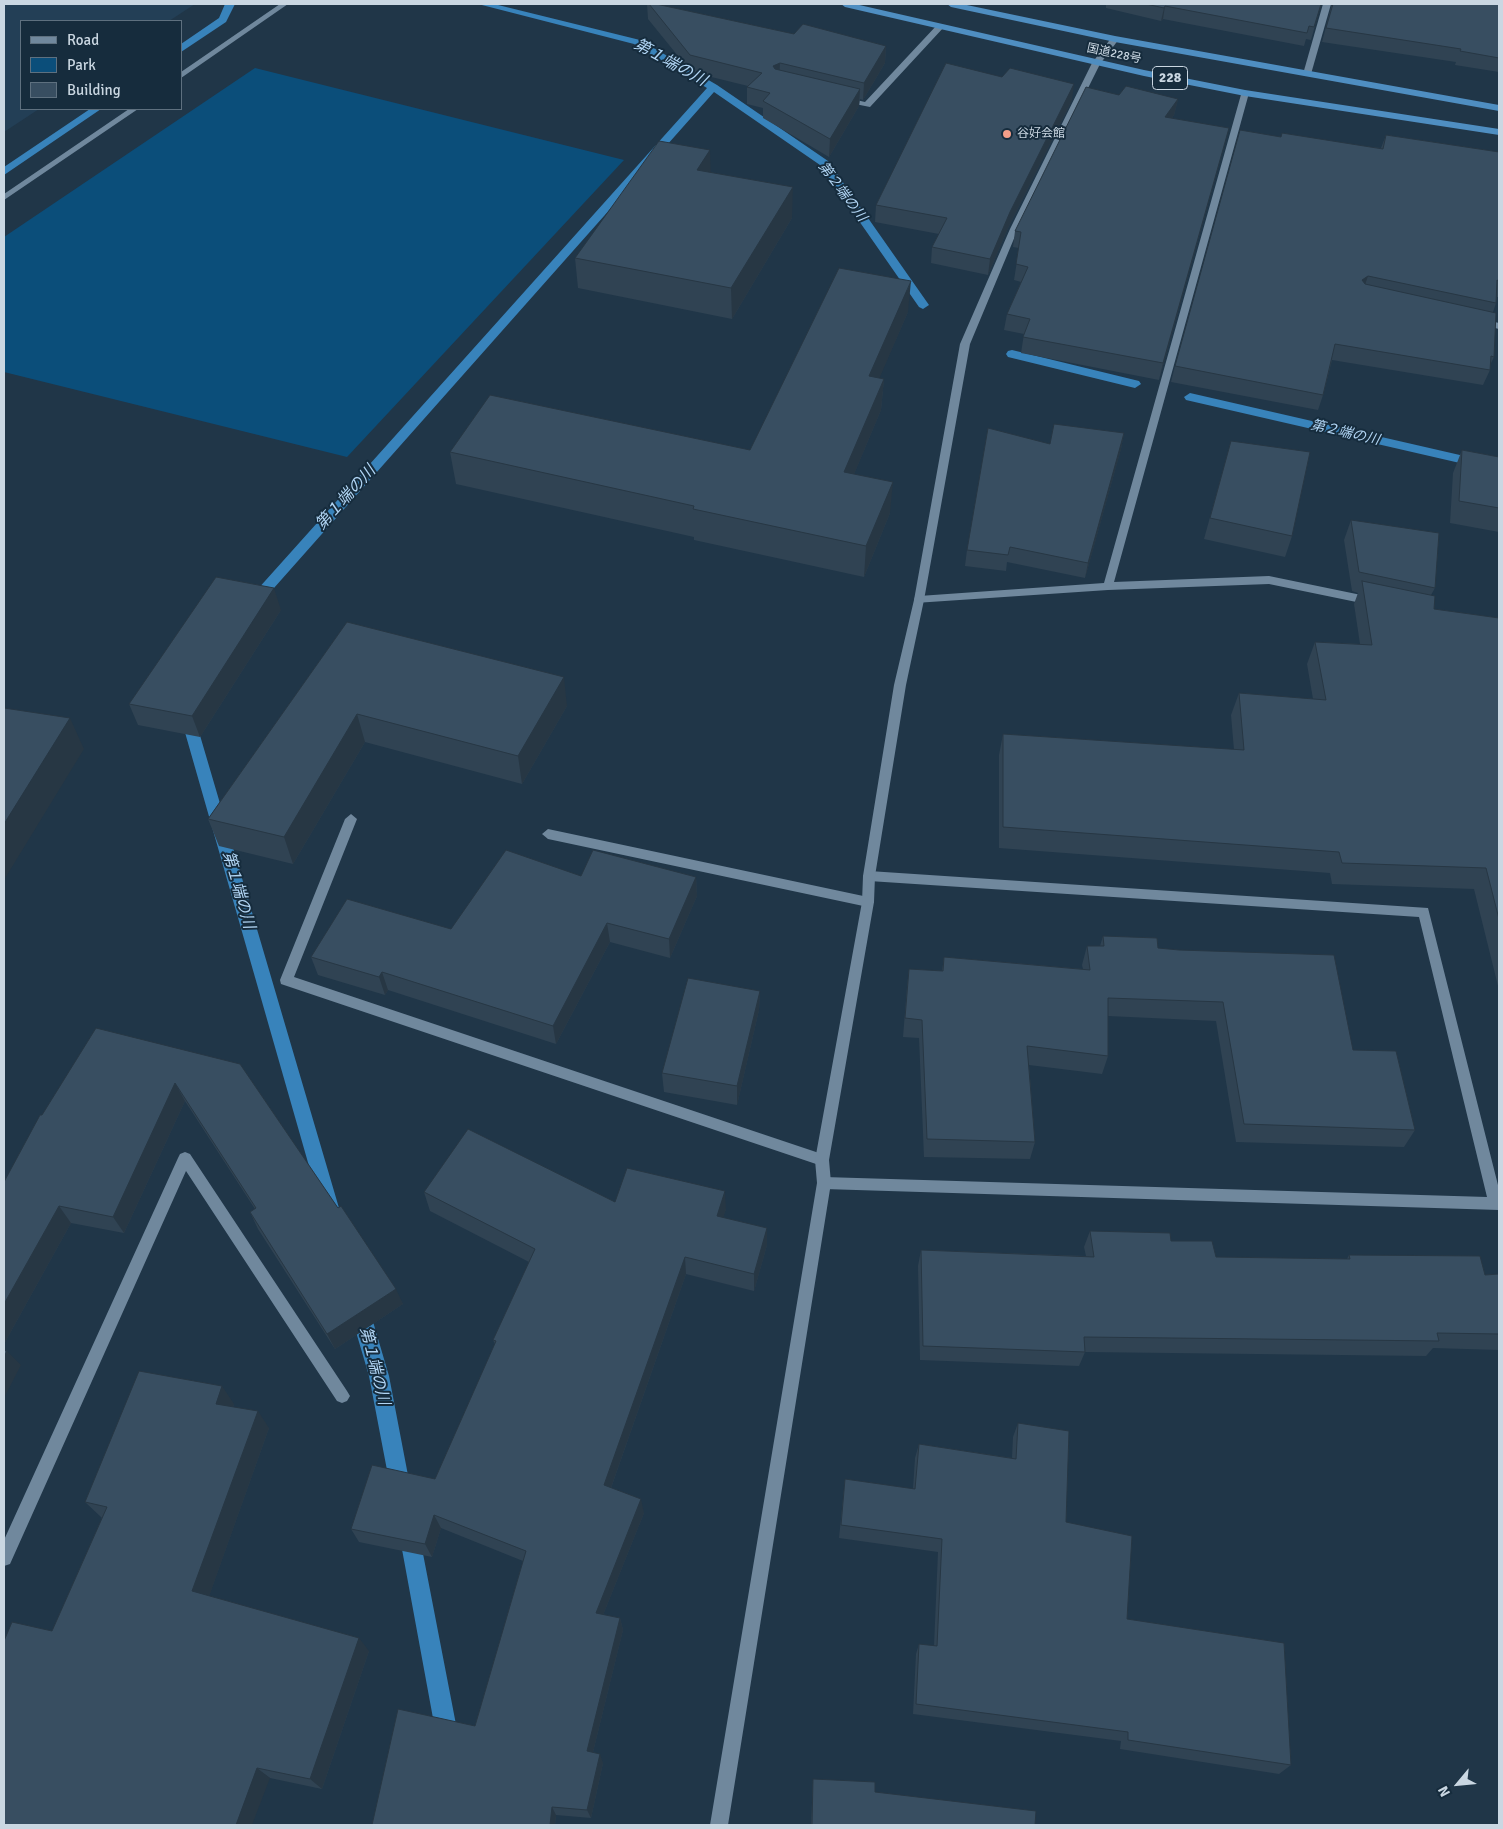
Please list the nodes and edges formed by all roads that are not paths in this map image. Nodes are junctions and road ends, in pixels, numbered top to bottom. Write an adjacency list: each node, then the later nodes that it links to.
1 (284, 4): 9 (street)
2 (850, 4): 5 (highway, 国道228号 / 228)
3 (951, 4): 6 (highway, 国道228号 / 228)
4 (1327, 4): 8 (street)
5 (940, 26): 7 (highway, 国道228号 / 228); 11 (street)
6 (1115, 39): 7 (street); 8 (highway, 国道228号 / 228)
7 (1096, 63): 10 (highway, 国道228号 / 228); 19 (street)
8 (1307, 74): 12 (highway, 国道228号 / 228)
9 (182, 75)
10 (1245, 93): 14 (highway, 国道228号 / 228); 18 (street)
11 (838, 98)
12 (1499, 108)
13 (133, 110): 15 (street)
14 (1499, 132)
15 (4, 198)
16 (1470, 320): 17 (street)
17 (1499, 326)
18 (1108, 586): 19 (street); 20 (street)
19 (919, 600): 23 (street)
20 (1384, 604)
21 (350, 819): 25 (street)
22 (548, 834): 24 (street)
23 (869, 876): 24 (street); 27 (street)
24 (868, 902): 25 (street)
25 (822, 1160): 26 (street)
26 (824, 1182): 27 (street); 30 (street)
27 (1498, 1204)
28 (342, 1396): 29 (street)
29 (4, 1558)
30 (719, 1825)

